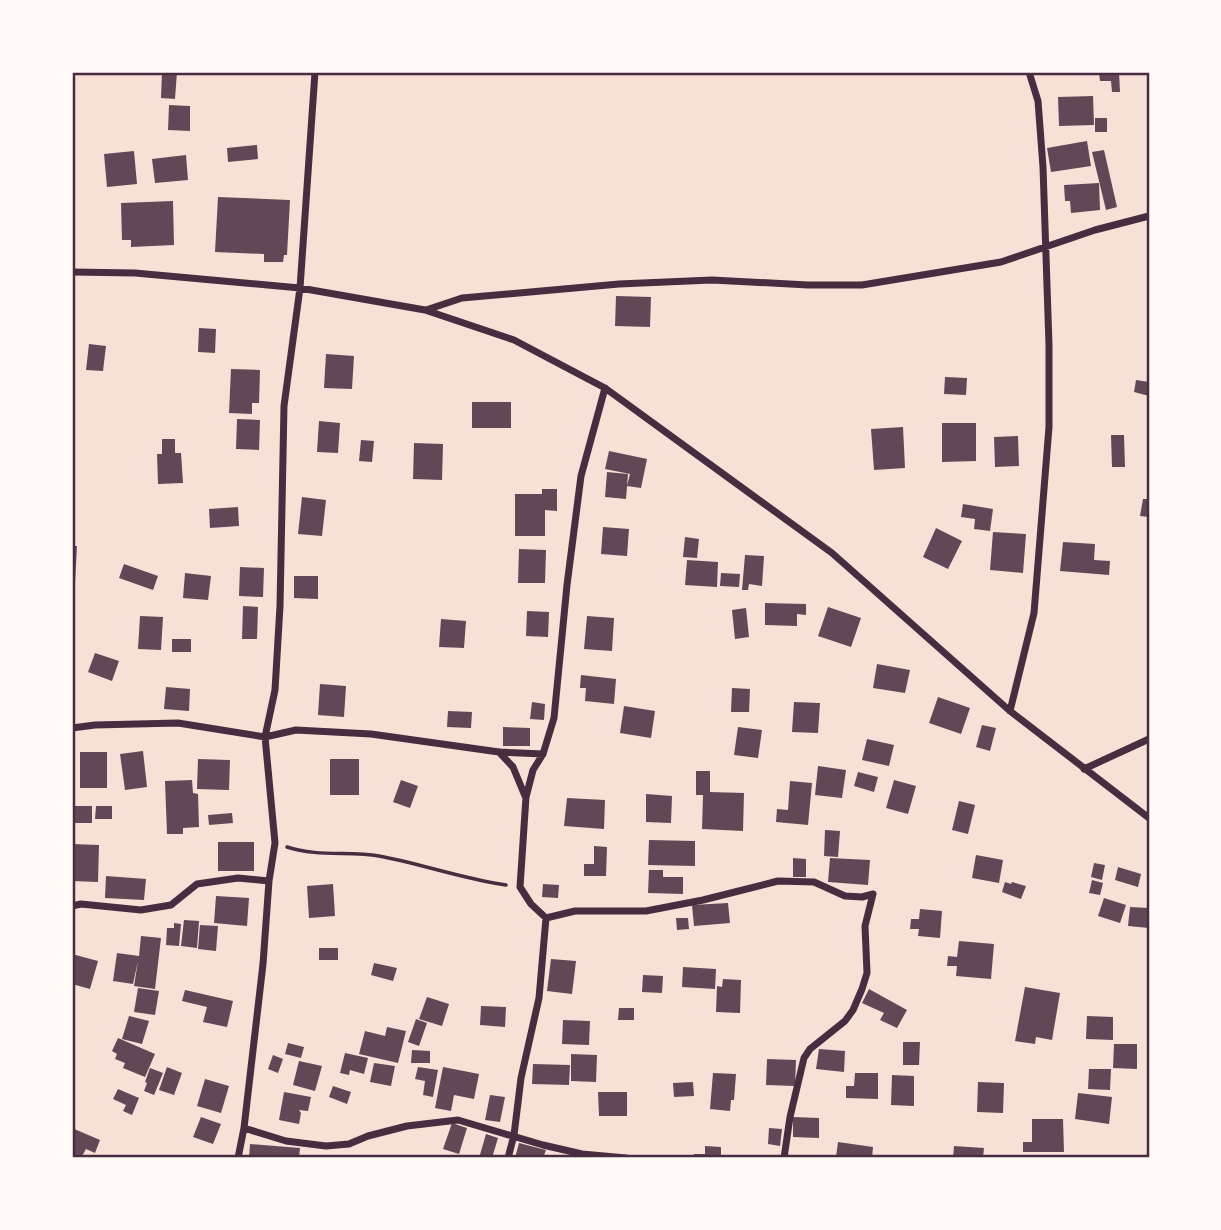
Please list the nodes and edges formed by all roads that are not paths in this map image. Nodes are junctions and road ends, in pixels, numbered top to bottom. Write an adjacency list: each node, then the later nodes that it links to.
1 (315, 72): 6 (street)
2 (1029, 72): 4 (street)
3 (1149, 216): 4 (street)
4 (1044, 247): 7 (street); 9 (street)
5 (72, 272): 6 (street)
6 (300, 288): 7 (street); 11 (street)
7 (425, 310): 8 (street)
8 (605, 388): 9 (street); 14 (street)
9 (1010, 711): 15 (street)
10 (72, 728): 11 (street)
11 (265, 737): 13 (street); 18 (street)
12 (1149, 739): 15 (street)
13 (499, 752): 14 (street); 16 (street)
14 (543, 754): 16 (street)
15 (1084, 769): 17 (street)
16 (526, 797): 20 (street)
17 (1149, 818)
18 (270, 881): 19 (street); 21 (street)
19 (72, 906)
20 (546, 918): 22 (street); 26 (street)
21 (244, 1128): 22 (street); 23 (street)
22 (514, 1135): 24 (street); 25 (street)
23 (239, 1158)
24 (508, 1158)
25 (626, 1158)
26 (784, 1158)

